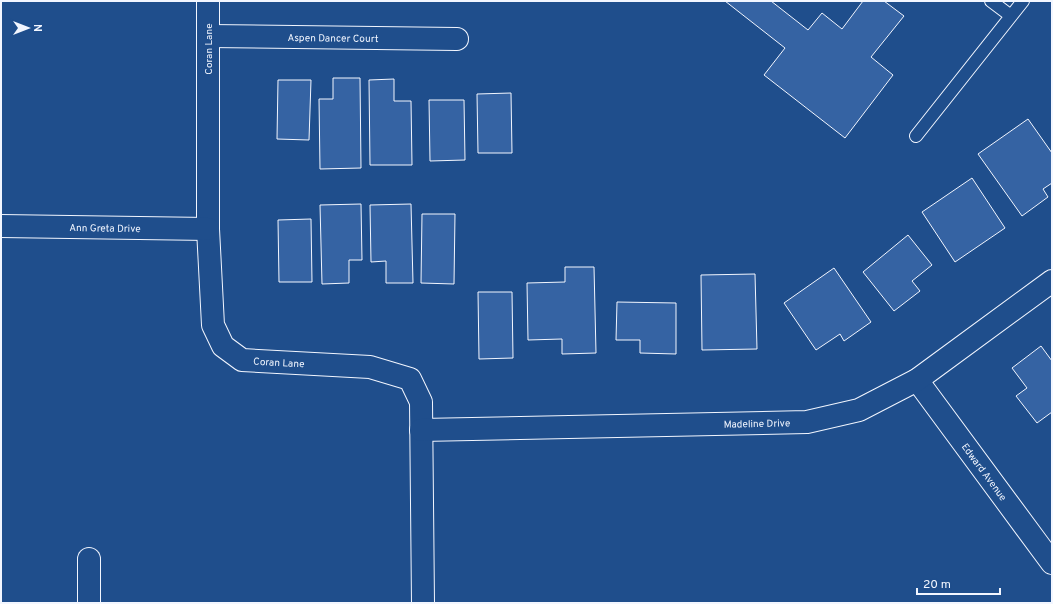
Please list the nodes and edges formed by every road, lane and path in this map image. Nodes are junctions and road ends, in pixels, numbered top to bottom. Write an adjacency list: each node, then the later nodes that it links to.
1 (208, 1): 5 (street, Coran Lane)
2 (991, 1): 4 (lane)
3 (1023, 1): 4 (lane)
4 (1011, 16): 7 (lane)
5 (209, 36): 6 (street, Aspen Dancer Court); 9 (street, Coran Lane)
6 (457, 39)
7 (916, 136)
8 (1, 226): 9 (street, Ann Greta Drive)
9 (208, 229): 12 (street, Coran Lane)
10 (1052, 281): 11 (street, Madeline Drive)
11 (916, 380): 12 (street, Madeline Drive); 14 (street, Edward Avenue)
12 (421, 430): 16 (street, Coran Lane)
13 (89, 559): 15 (street)
14 (1052, 563)
15 (89, 603)
16 (423, 603)

